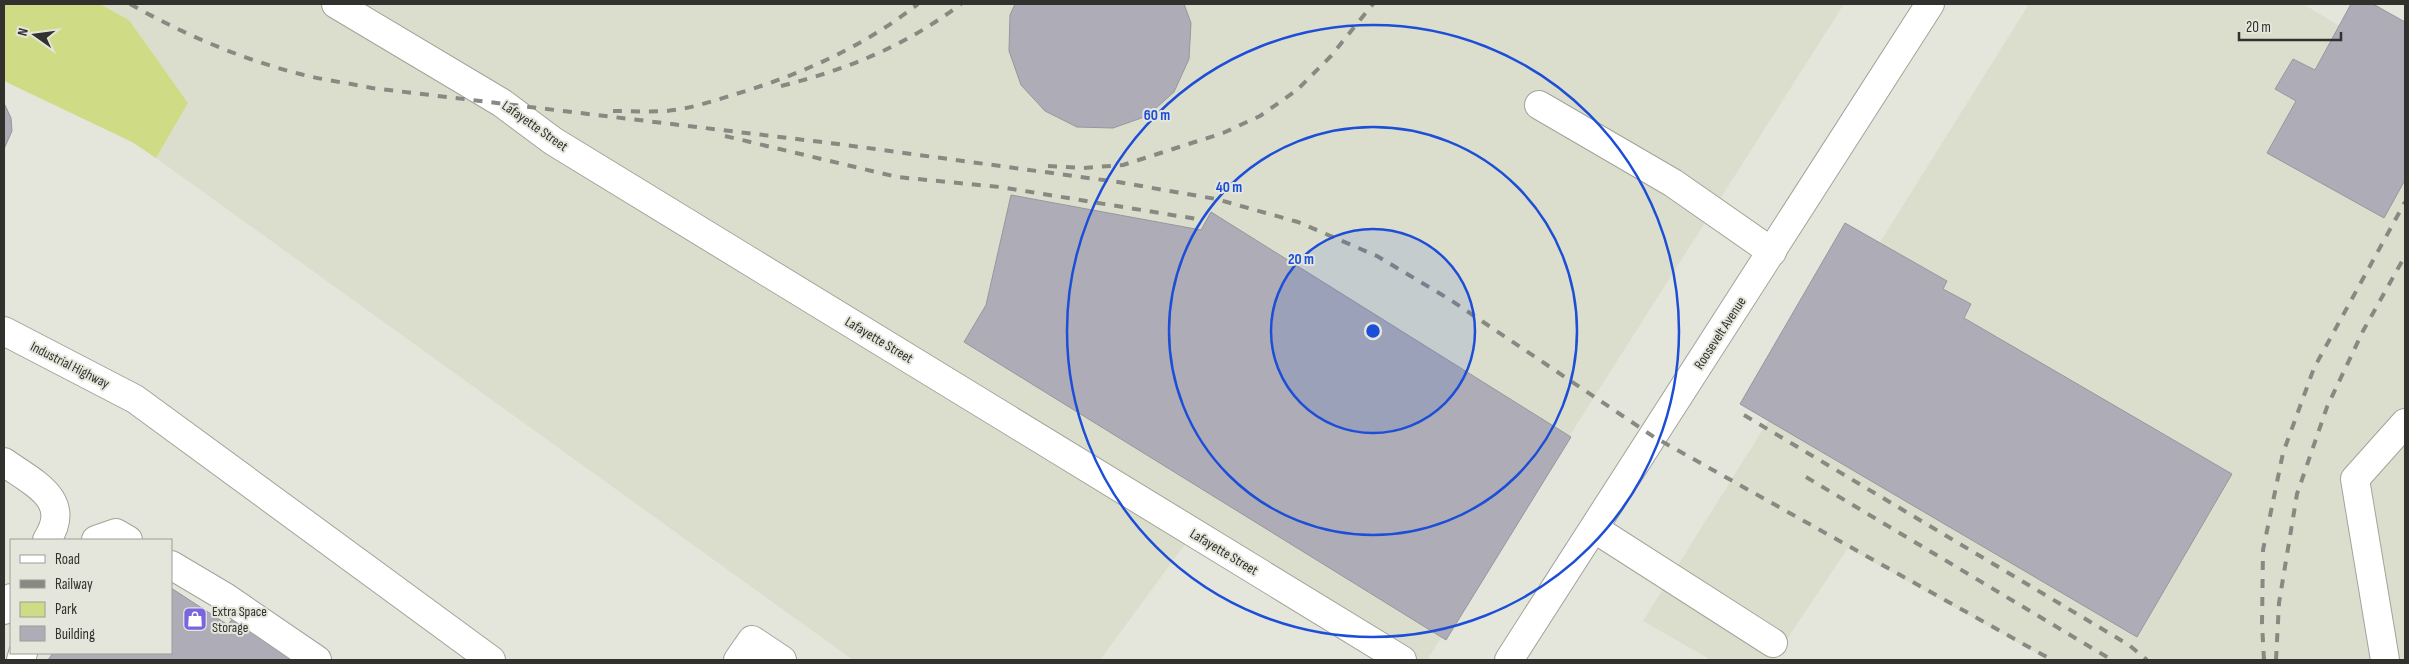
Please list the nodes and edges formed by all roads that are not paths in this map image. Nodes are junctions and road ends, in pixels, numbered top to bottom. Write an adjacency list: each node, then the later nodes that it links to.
1 (1930, 4): 4 (street, Roosevelt Avenue)
2 (347, 10): 18 (street, Lafayette Street)
3 (1539, 105): 4 (street)
4 (1772, 252): 8 (street, Roosevelt Avenue)
5 (4, 331): 15 (street, Industrial Highway)
6 (2405, 423): 20 (street)
7 (4, 462): 9 (street)
8 (1595, 529): 13 (street); 19 (street, Roosevelt Avenue)
9 (48, 539)
10 (99, 539): 11 (street)
11 (126, 539)
12 (172, 566): 14 (street)
13 (1774, 643)
14 (317, 660)
15 (490, 660)
16 (738, 660): 17 (street)
17 (782, 660)
18 (1402, 660)
19 (1510, 660)
20 (2385, 660)

